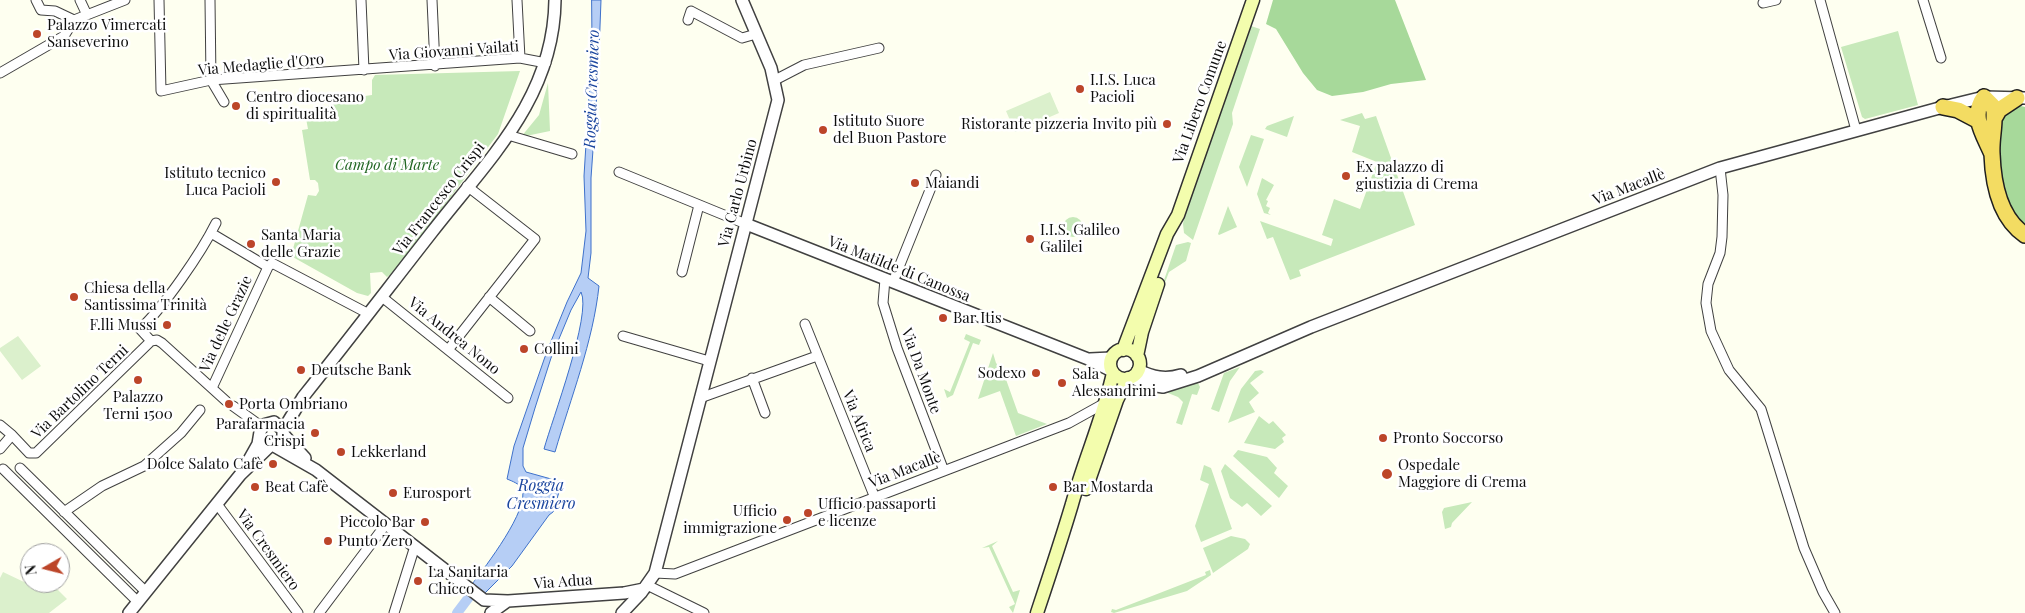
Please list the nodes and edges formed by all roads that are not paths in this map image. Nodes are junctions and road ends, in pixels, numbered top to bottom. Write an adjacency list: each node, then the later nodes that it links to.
1 (36, 0): 17 (street)
2 (80, 0): 16 (street)
3 (125, 0): 16 (street)
4 (159, 0): 27 (street, Via Medaglie d'Oro)
5 (210, 0): 27 (street)
6 (361, 0): 25 (street)
7 (432, 0): 24 (street)
8 (517, 0): 21 (street)
9 (555, 0): 23 (street, Via Francesco Crispi)
10 (742, 0): 19 (street, Via Carlo Urbino)
11 (1253, 0): 44 (main road, Via Libero Comune)
12 (1776, 0): 15 (street)
13 (1820, 0): 35 (street)
14 (1923, 0): 22 (street)
15 (1763, 4)
16 (86, 15): 17 (street)
17 (74, 20): 26 (street)
18 (688, 20): 19 (street)
19 (756, 34): 28 (street, Via Carlo Urbino)
20 (879, 48): 28 (street)
21 (520, 58): 23 (street, Via Giovanni Vailati); 24 (street, Via Giovanni Vailati)
22 (1941, 58)
23 (546, 63): 36 (street, Via Francesco Crispi)
24 (435, 66): 25 (street, Via Giovanni Vailati)
25 (364, 70): 27 (street, Via Medaglie d'Oro)
26 (0, 73)
27 (211, 80): 31 (street)
28 (775, 80): 46 (street, Via Carlo Urbino)
29 (1984, 97): 30 (street, Via Macallè); 32 (street, Via Macallè); 33 (highway); 34 (highway)
30 (2021, 98): 33 (highway)
31 (224, 102)
32 (1943, 106): 34 (highway); 35 (street, Via Macallè)
33 (1995, 117): 38 (highway)
34 (1977, 120): 38 (highway)
35 (1856, 130): 39 (street, Via Macallè)
36 (508, 135): 37 (street); 42 (street, Via Francesco Crispi)
37 (572, 154)
38 (1992, 154): 48 (highway)
39 (1720, 168): 67 (street, Via Macallè); 108 (street)
40 (619, 172): 43 (street, Via Matilde di Canossa)
41 (936, 175): 51 (street, Via Da Monte)
42 (467, 186): 52 (street, Via Francesco Crispi); 53 (street)
43 (699, 205): 46 (street, Via Matilde di Canossa); 50 (street)
44 (1178, 215): 60 (main road, Via Libero Comune); 62 (main road, Via Libero Comune)
45 (216, 223): 47 (street)
46 (746, 224): 51 (street, Via Matilde di Canossa); 65 (street, Via Carlo Urbino)
47 (211, 233): 49 (street); 58 (street)
48 (2025, 235)
49 (268, 267): 54 (street, Via delle Grazie); 69 (street, Via delle Grazie)
50 (682, 272)
51 (889, 281): 64 (street, Via Matilde di Canossa); 84 (street, Via Da Monte)
52 (382, 297): 54 (street, Via Francesco Crispi); 59 (street, Via Andrea Nono)
53 (489, 297): 56 (street); 59 (street)
54 (369, 314): 76 (street, Via Francesco Crispi)
55 (805, 324): 61 (street, Via Africa)
56 (530, 331)
57 (623, 336): 65 (street)
58 (149, 342): 69 (street); 80 (street, Via Bartolino Terni)
59 (448, 350): 70 (street, Via Andrea Nono)
60 (1123, 350): 62 (main road); 63 (main road)
61 (817, 356): 68 (street); 86 (street, Via Africa)
62 (1137, 356): 67 (main road, Via Libero Comune)
63 (1111, 358): 64 (street, Via Matilde di Canossa); 66 (main road)
64 (1088, 359): 66 (street, Via Matilde di Canossa)
65 (709, 361): 71 (street, Via Carlo Urbino)
66 (1112, 372): 67 (main road); 72 (main road)
67 (1133, 375): 90 (main road)
68 (752, 378): 71 (street); 74 (street)
69 (212, 388): 76 (street)
70 (508, 398)
71 (700, 398): 92 (street, Via Carlo Urbino)
72 (1105, 403): 84 (street, Via Macallè); 90 (main road)
73 (200, 410): 88 (street)
74 (765, 413)
75 (0, 425): 77 (street)
76 (273, 429): 78 (street); 78 (street); 83 (street); 85 (street)
77 (12, 435): 79 (street); 80 (street)
78 (272, 446): 83 (street); 85 (street)
79 (0, 449)
80 (29, 453): 82 (street)
81 (2, 467): 82 (street); 95 (street)
82 (20, 468): 88 (street)
83 (316, 470): 89 (street)
84 (944, 471): 86 (street, Via Macallè)
85 (240, 475): 87 (street)
86 (874, 498): 92 (street, Via Macallè)
87 (217, 504): 95 (street); 99 (street, Via Cresmiero)
88 (64, 512): 95 (street)
89 (386, 524): 91 (street); 100 (street)
90 (1068, 524): 107 (main road)
91 (414, 546): 96 (street); 101 (street)
92 (655, 573): 93 (street, Via Carlo Urbino)
93 (645, 587): 94 (street, Via Adua); 105 (street, Via Carlo Urbino); 106 (street)
94 (611, 594): 97 (street, Via Adua); 104 (street)
95 (142, 597): 98 (street)
96 (484, 600): 97 (street, Via Adua); 102 (street)
97 (508, 601): 103 (street)
98 (129, 613)
99 (298, 613)
100 (318, 613)
101 (394, 613)
102 (487, 613)
103 (491, 613)
104 (618, 613)
105 (622, 613)
106 (704, 613)
107 (1037, 613)
108 (1835, 613)

